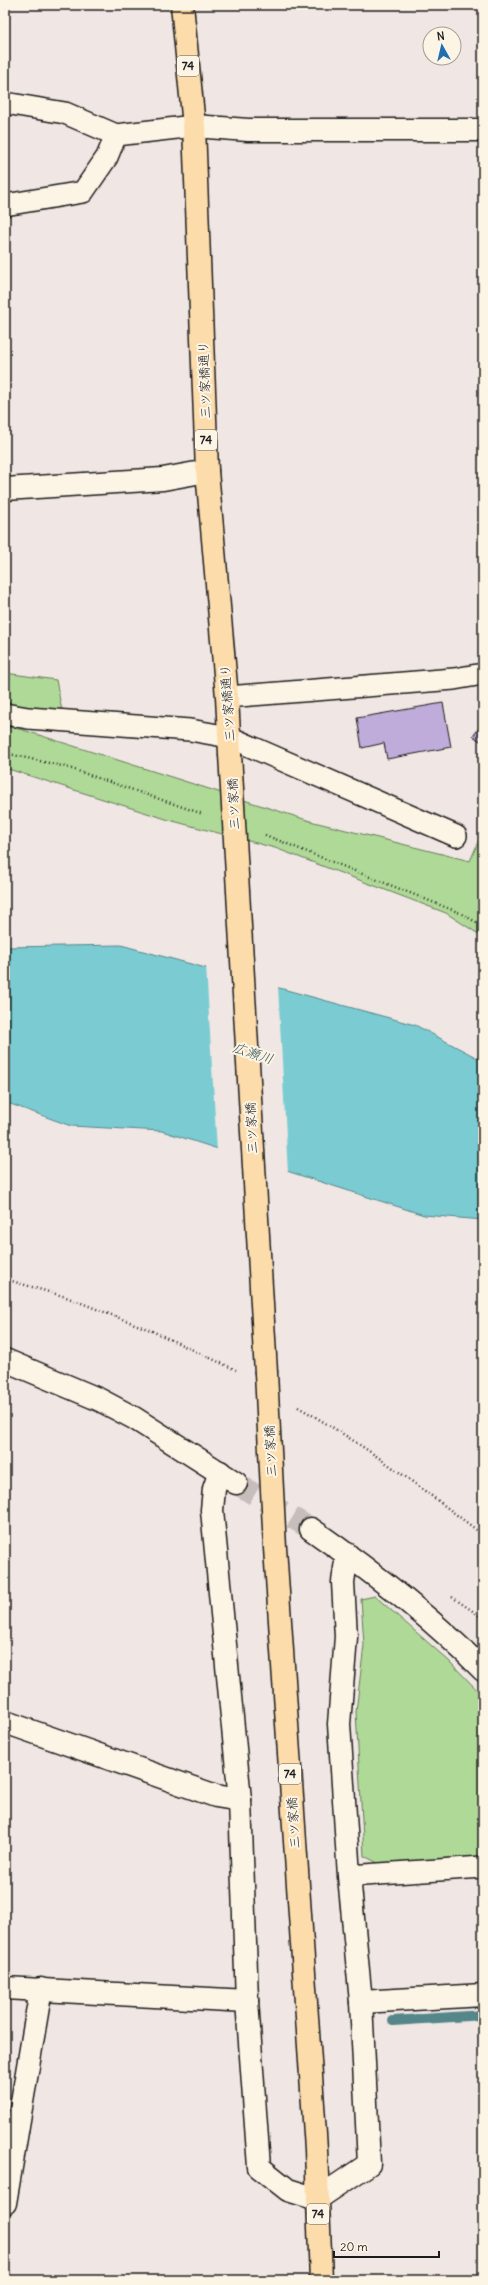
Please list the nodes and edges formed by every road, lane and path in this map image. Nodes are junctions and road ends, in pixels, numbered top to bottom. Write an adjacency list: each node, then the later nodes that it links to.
1 (182, 5): 3 (main road, 74)
2 (5, 103): 5 (lane)
3 (194, 126): 4 (street); 5 (lane); 7 (main road, 三ツ家橋通り / 74)
4 (483, 130)
5 (116, 135): 6 (lane)
6 (5, 205)
7 (207, 471): 8 (street); 10 (main road, 三ツ家橋通り / 74)
8 (5, 489)
9 (483, 674): 10 (lane)
10 (227, 697): 12 (main road, 三ツ家橋通り / 74)
11 (5, 714): 12 (lane)
12 (230, 745): 16 (lane); 35 (main road, 三ツ家橋 / 74, bridge)
13 (5, 753): 14 (path)
14 (208, 816)
15 (259, 833): 17 (path)
16 (456, 836)
17 (483, 926)
18 (5, 1278): 20 (path)
19 (5, 1360): 27 (street)
20 (238, 1371)
21 (294, 1404): 23 (path)
22 (311, 1529): 24 (street)
23 (483, 1535)
24 (347, 1554): 25 (street); 29 (street)
25 (483, 1670)
26 (5, 1722): 27 (street)
27 (240, 1800): 33 (street)
28 (483, 1867): 29 (lane)
29 (349, 1876): 34 (street)
30 (5, 1988): 31 (street)
31 (41, 1990): 33 (street); 36 (street)
32 (483, 1995): 34 (street)
33 (247, 2001): 35 (street)
34 (361, 2002): 35 (street)
35 (317, 2199): 37 (main road, 74)
36 (5, 2203)
37 (321, 2280)

